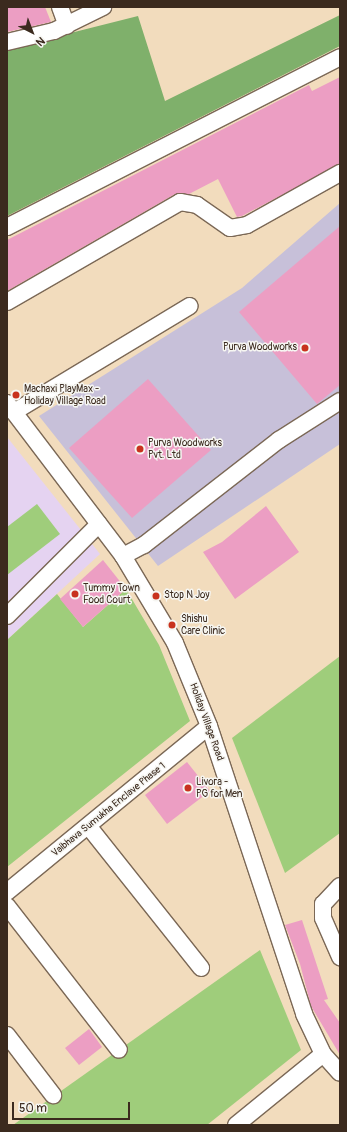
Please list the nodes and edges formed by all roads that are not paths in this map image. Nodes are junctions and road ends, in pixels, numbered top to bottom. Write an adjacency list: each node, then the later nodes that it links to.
1 (60, 7): 3 (street)
2 (103, 7): 3 (street)
3 (67, 26): 4 (street)
4 (7, 42)
5 (340, 57): 7 (street)
6 (340, 173): 8 (street)
7 (7, 227)
8 (7, 302)
9 (190, 306): 11 (street)
10 (340, 401): 13 (street)
11 (11, 408): 12 (street, Holiday Village Road)
12 (99, 524): 13 (street, Holiday Village Road); 14 (street)
13 (123, 556): 15 (street, Holiday Village Road)
14 (7, 616)
15 (210, 726): 16 (street, Vaibhava Sumukha Enclave Phase 1); 24 (street, Holiday Village Road)
16 (88, 827): 18 (street, Vaibhava Sumukha Enclave Phase 1); 21 (street)
17 (340, 886): 20 (street)
18 (7, 892)
19 (7, 906): 23 (street)
20 (340, 957)
21 (202, 968)
22 (7, 1035): 26 (street)
23 (119, 1050)
24 (323, 1054): 25 (street, Holiday Village Road); 27 (street)
25 (340, 1073)
26 (53, 1095)
27 (236, 1125)

